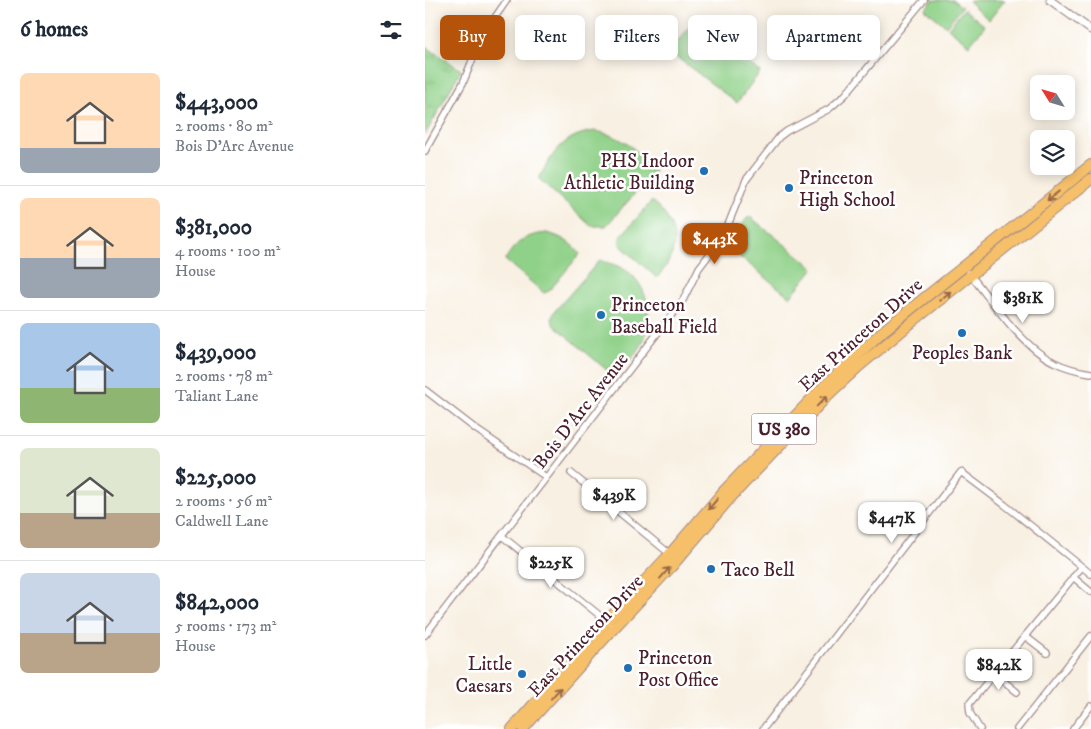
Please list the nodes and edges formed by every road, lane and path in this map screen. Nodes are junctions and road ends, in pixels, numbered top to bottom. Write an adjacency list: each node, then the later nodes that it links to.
1 (507, 0): 5 (street)
2 (923, 0): 15 (street, Bois D'Arc Avenue)
3 (1050, 0): 4 (street)
4 (1091, 30)
5 (425, 151)
6 (1091, 165): 8 (highway, East Princeton Drive / US 380, one-way to 8)
7 (1091, 179): 9 (highway, East Princeton Drive / US 380)
8 (963, 267): 9 (street); 10 (highway, East Princeton Drive / US 380)
9 (970, 275): 11 (highway, East Princeton Drive / US 380, one-way to 9); 12 (street)
10 (883, 331): 11 (highway); 17 (highway, East Princeton Drive / US 380, one-way to 17)
11 (891, 340): 17 (highway, East Princeton Drive / US 380, one-way to 11)
12 (1091, 373)
13 (425, 390): 15 (street)
14 (571, 473): 18 (street)
15 (546, 477): 16 (street, Bois D'Arc Avenue)
16 (502, 536): 23 (street); 24 (street, Bois D'Arc Avenue)
17 (682, 546): 18 (highway, East Princeton Drive / US 380); 23 (highway, East Princeton Drive / US 380, one-way to 17)
18 (670, 554): 23 (highway, East Princeton Drive / US 380)
19 (1081, 568): 20 (street); 21 (street); 33 (street)
20 (1091, 574)
21 (1073, 577): 22 (street); 25 (street)
22 (1091, 592)
23 (611, 624): 31 (highway, East Princeton Drive / US 380); 32 (highway, East Princeton Drive / US 380, one-way to 23)
24 (425, 635)
25 (1025, 636): 27 (street); 28 (street)
26 (1091, 636): 35 (street)
27 (1047, 653)
28 (994, 673): 29 (street); 34 (street)
29 (1017, 692)
30 (1091, 706): 36 (street)
31 (512, 729)
32 (523, 729)
33 (763, 729)
34 (980, 729)
35 (1017, 729)
36 (1073, 729)

